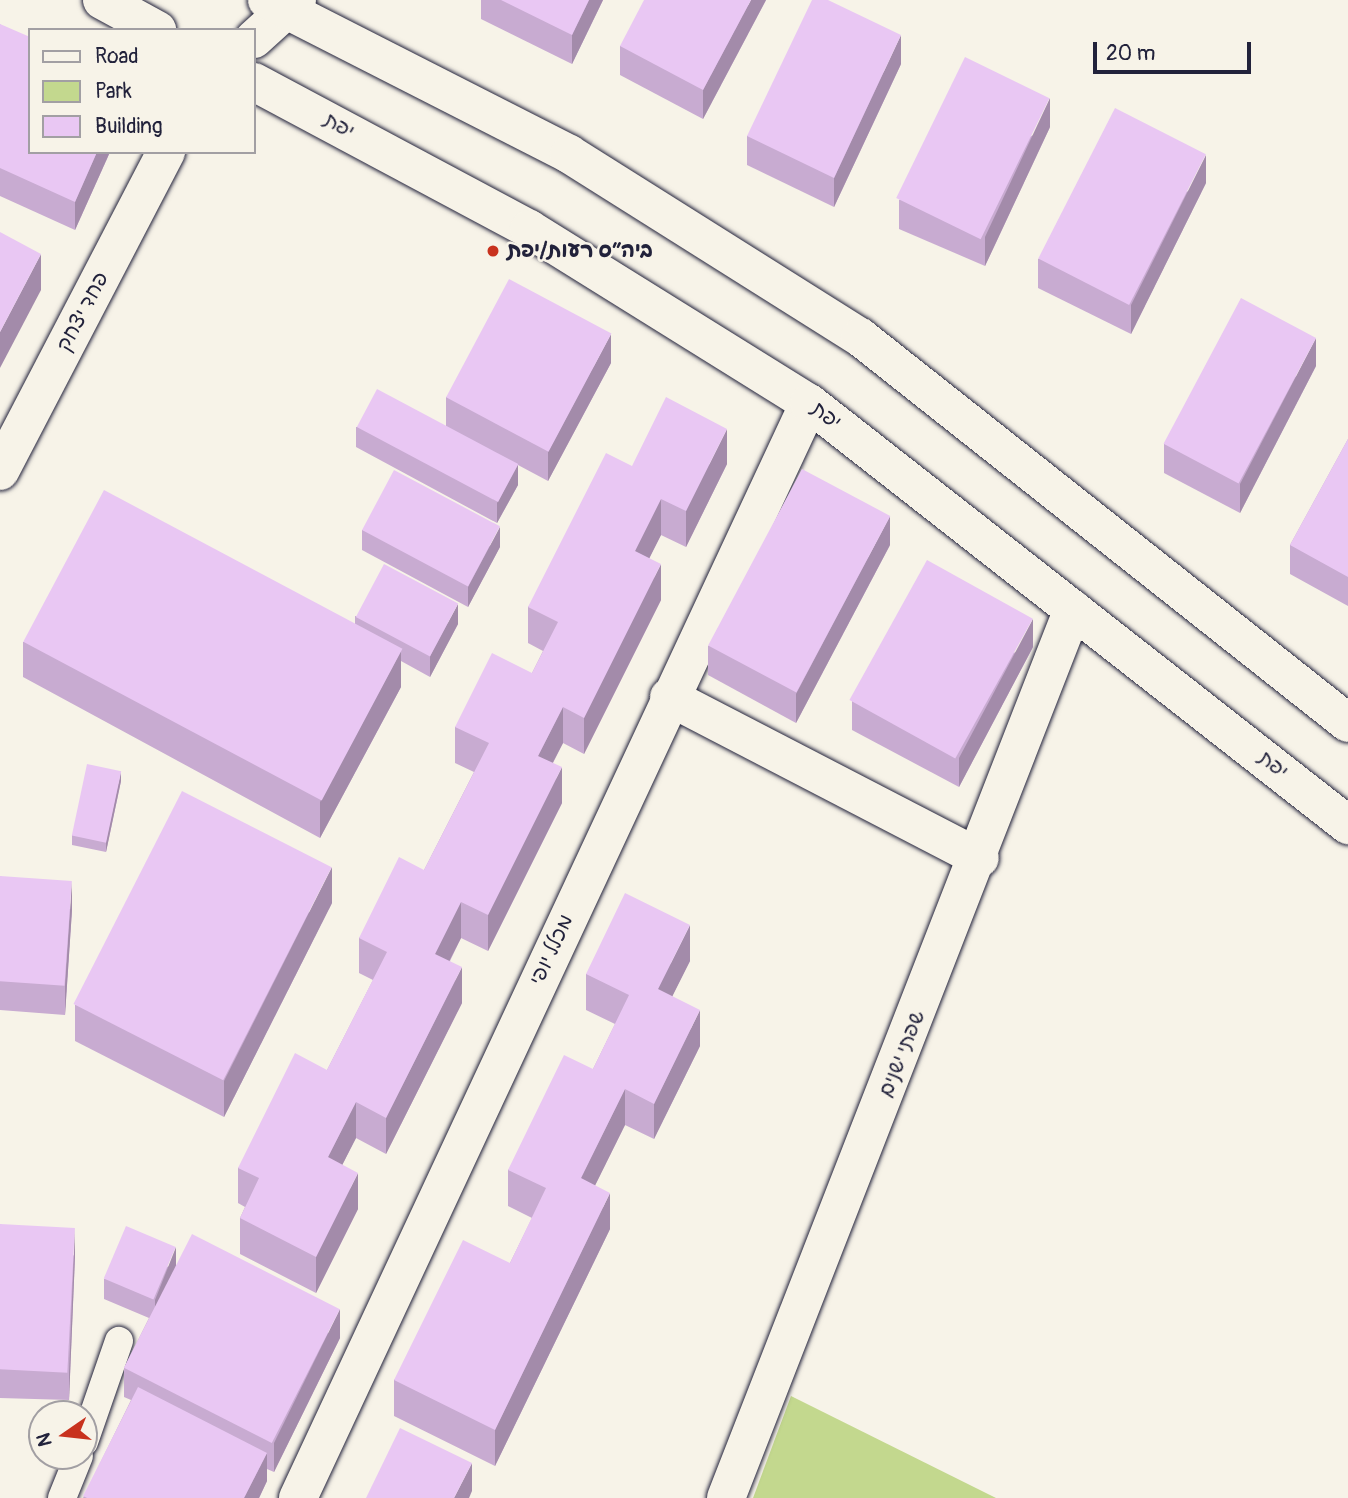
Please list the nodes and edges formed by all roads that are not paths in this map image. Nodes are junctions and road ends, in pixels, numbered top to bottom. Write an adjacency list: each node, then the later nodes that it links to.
1 (102, 0): 3 (street)
2 (284, 4): 4 (street); 11 (street)
3 (153, 28)
4 (256, 36)
5 (256, 83): 7 (street, יפת)
6 (165, 154): 8 (street, פחד יצחק)
7 (809, 403): 9 (street, יפת); 10 (street, מכלל יופי)
8 (0, 471)
9 (1073, 609): 12 (street, יפת); 13 (street, שפתי ישנים)
10 (670, 697): 13 (street); 18 (street, מכלל יופי)
11 (1348, 723)
12 (1348, 825)
13 (980, 858): 19 (street, שפתי ישנים)
14 (119, 1341): 15 (lane)
15 (98, 1402)
16 (73, 1470): 17 (lane)
17 (62, 1498)
18 (298, 1498)
19 (726, 1498)

